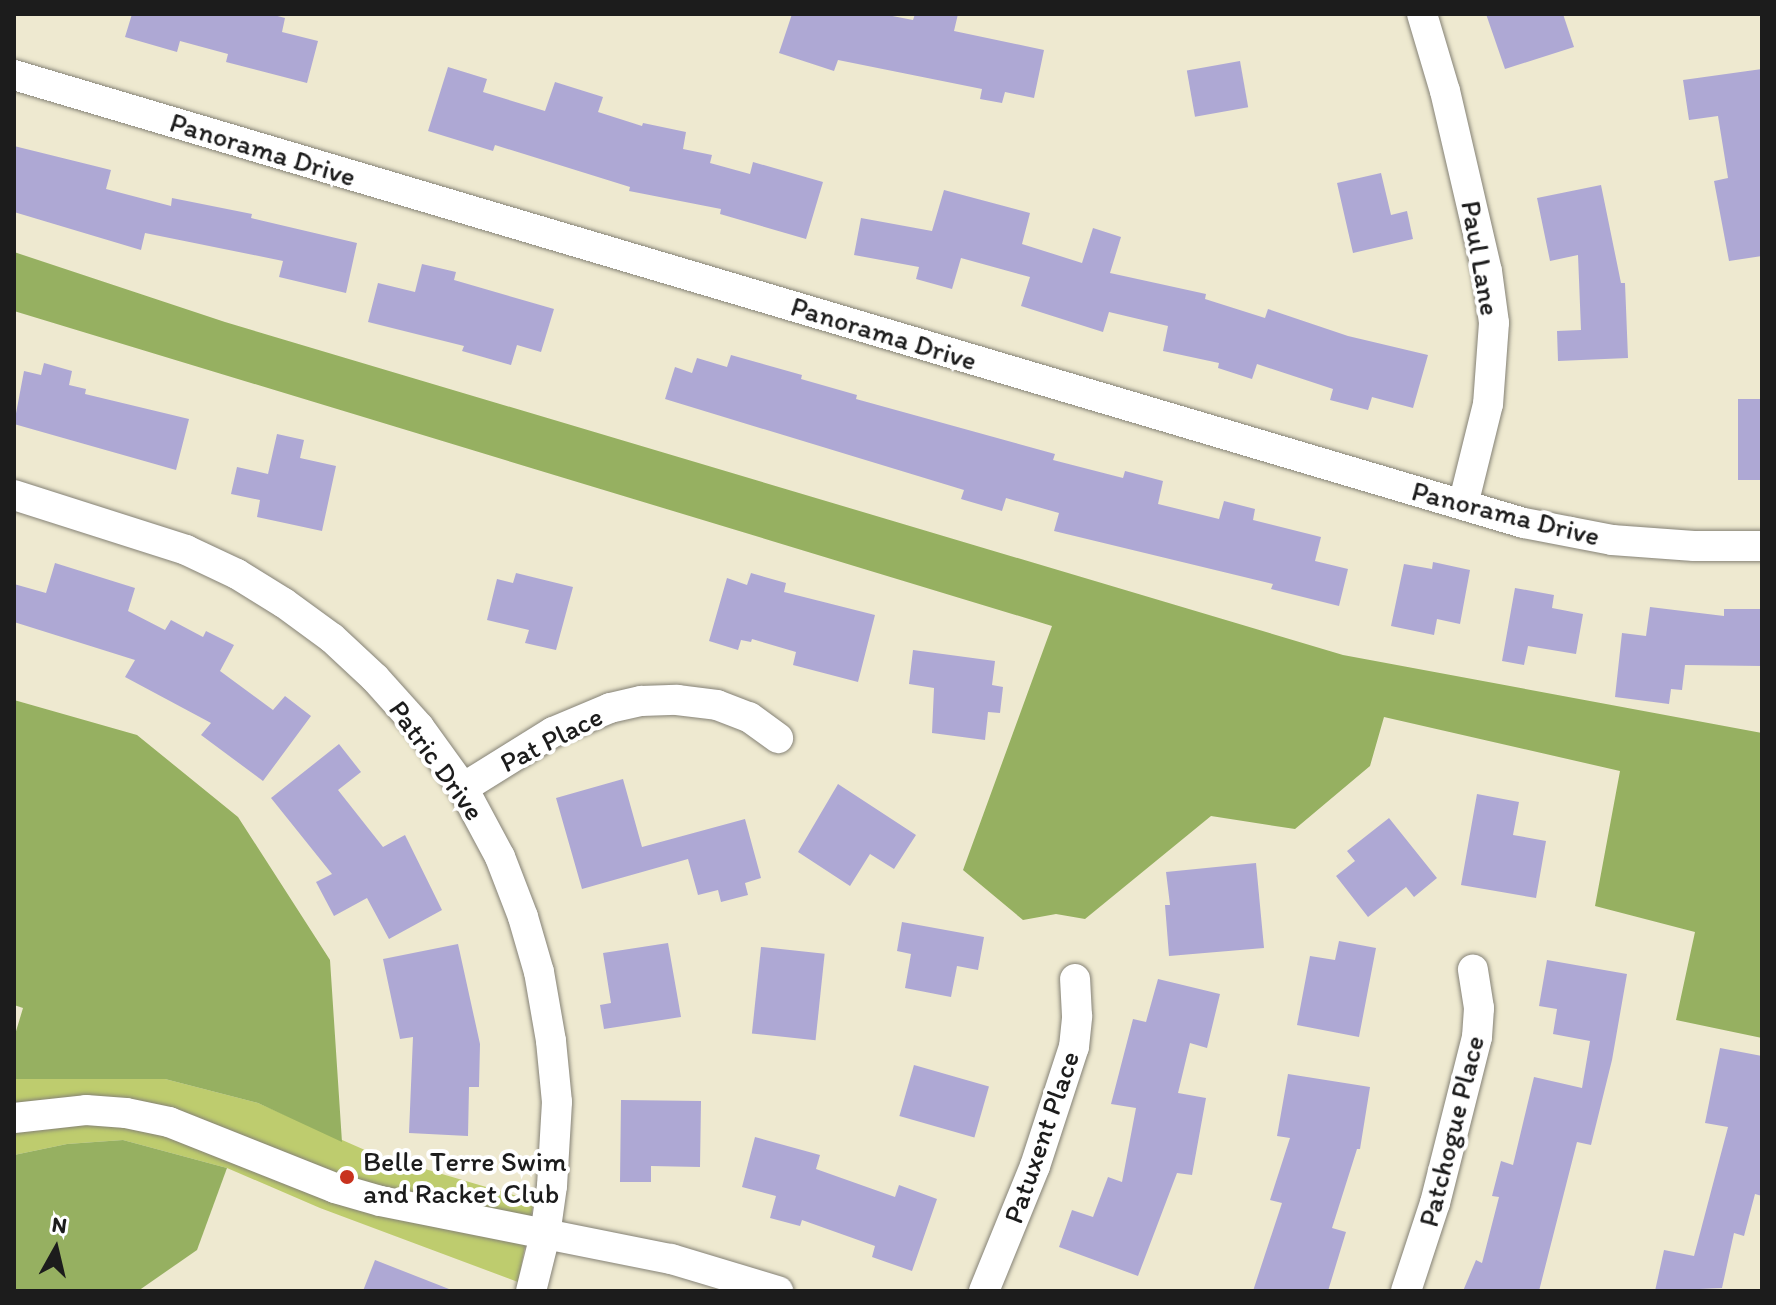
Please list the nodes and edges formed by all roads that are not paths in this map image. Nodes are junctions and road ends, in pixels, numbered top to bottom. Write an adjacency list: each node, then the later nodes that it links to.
1 (1422, 14): 4 (street, Paul Lane)
2 (14, 75): 4 (street, Panorama Drive)
3 (14, 495): 7 (street, Patric Drive)
4 (1463, 505): 5 (street, Panorama Drive)
5 (1762, 546)
6 (778, 738): 7 (street, Pat Place)
7 (463, 788): 11 (street, Patric Drive)
8 (1473, 969): 15 (street, Patchogue Place)
9 (1075, 979): 14 (street, Patuxent Place)
10 (14, 1118): 11 (street)
11 (545, 1235): 12 (street, Patric Drive); 13 (street)
12 (531, 1291)
13 (778, 1291)
14 (984, 1291)
15 (1406, 1291)

